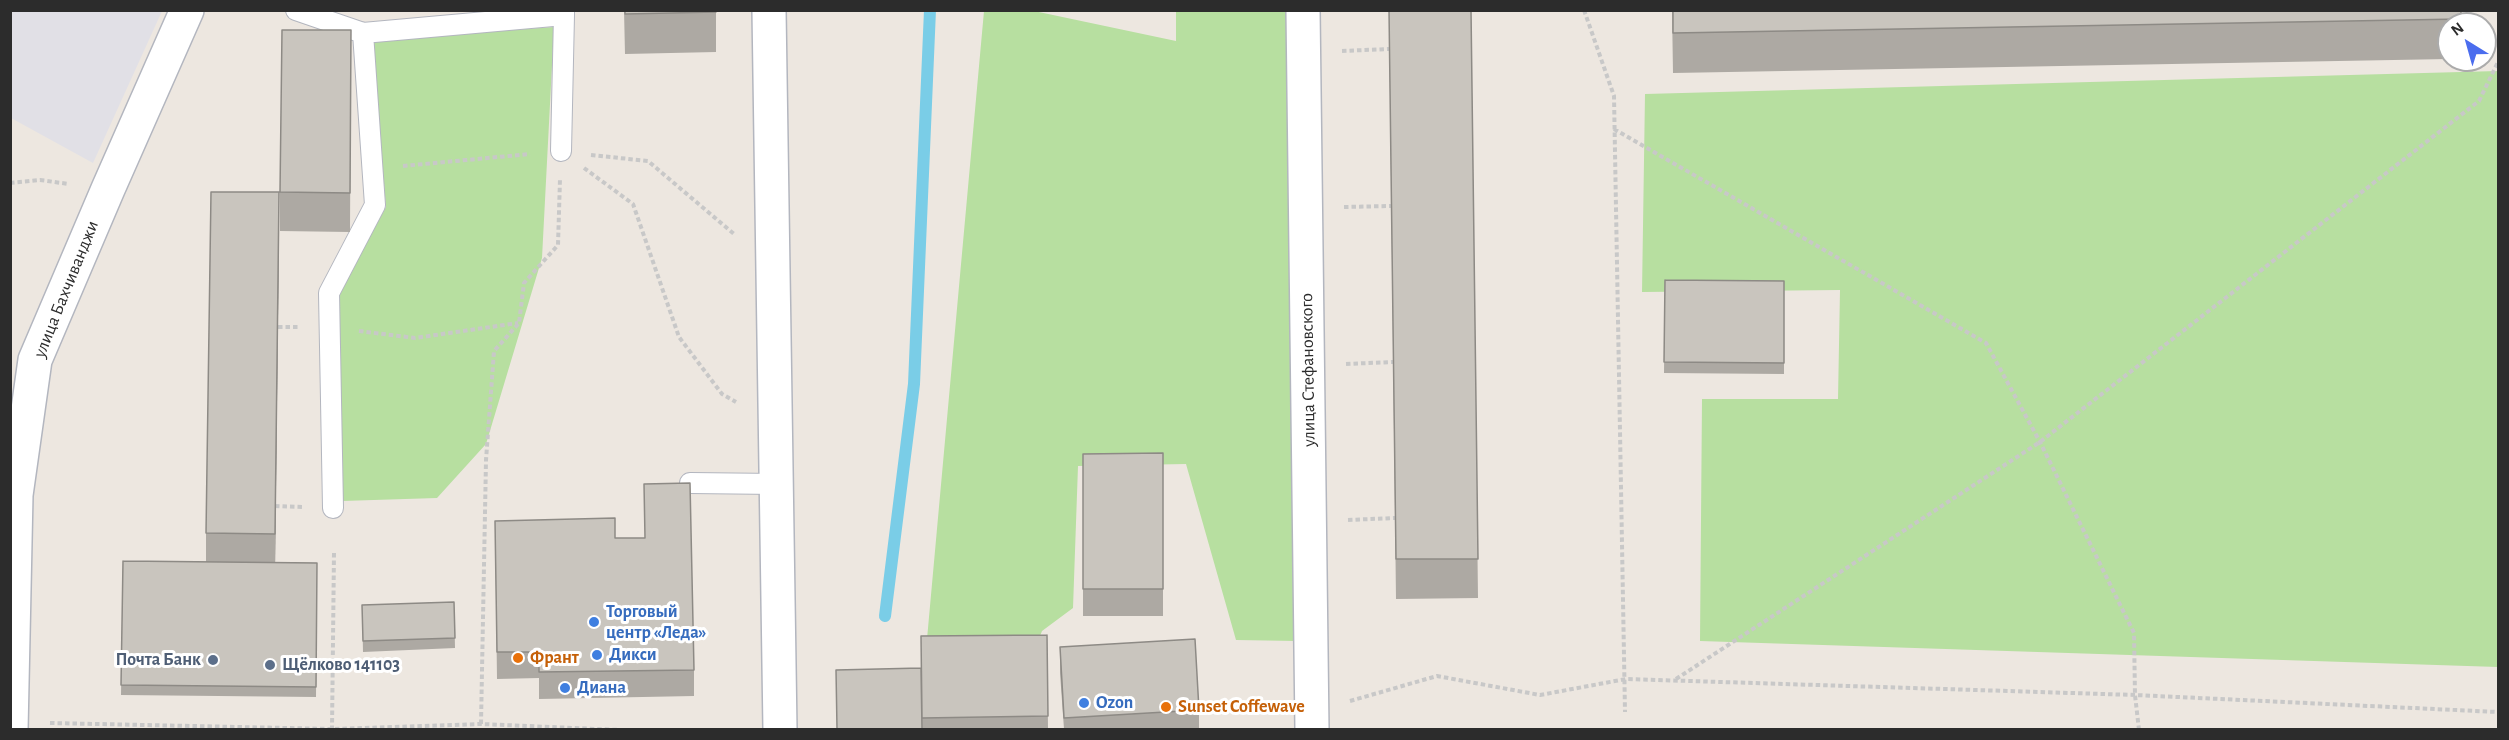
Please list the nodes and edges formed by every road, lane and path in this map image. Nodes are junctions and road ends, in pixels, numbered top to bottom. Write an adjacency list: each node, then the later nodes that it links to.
1 (187, 10): 15 (street, улица Бахчиванджи)
2 (296, 10): 7 (lane)
3 (769, 10): 18 (street)
4 (1304, 10): 9 (street, улица Стефановского)
5 (1584, 10): 11 (path)
6 (564, 13): 7 (lane); 12 (lane)
7 (363, 33): 13 (lane)
8 (1389, 50): 9 (path)
9 (1304, 52): 17 (street, улица Стефановского)
10 (2499, 62): 25 (path)
11 (1614, 129): 25 (path); 32 (path)
12 (561, 152): 13 (path); 18 (path); 19 (path); 24 (path)
13 (372, 169): 21 (lane)
14 (10, 183): 15 (path)
15 (108, 189): 39 (street, улица Бахчиванджи)
16 (1391, 206): 17 (path)
17 (1306, 208): 23 (street, улица Стефановского)
18 (773, 267): 24 (street)
19 (519, 323): 21 (path); 38 (path)
20 (278, 327): 21 (path)
21 (330, 328): 28 (lane)
22 (1393, 362): 23 (path)
23 (1308, 365): 30 (street, улица Стефановского)
24 (776, 424): 27 (street)
25 (2040, 442): 33 (path); 34 (path)
26 (690, 483): 27 (lane)
27 (777, 484): 42 (street)
28 (333, 508)
29 (1395, 518): 30 (path)
30 (1310, 522): 37 (street, улица Стефановского)
31 (334, 552): 40 (path)
32 (1626, 679): 33 (path); 35 (path); 37 (path)
33 (1675, 680): 34 (path)
34 (2135, 695): 36 (path); 43 (path)
35 (1625, 712)
36 (2499, 712)
37 (1312, 720)
38 (481, 724): 40 (path); 41 (path)
39 (11, 726): 40 (path)
40 (332, 729)
41 (620, 729)
42 (780, 729)
43 (2139, 729)

